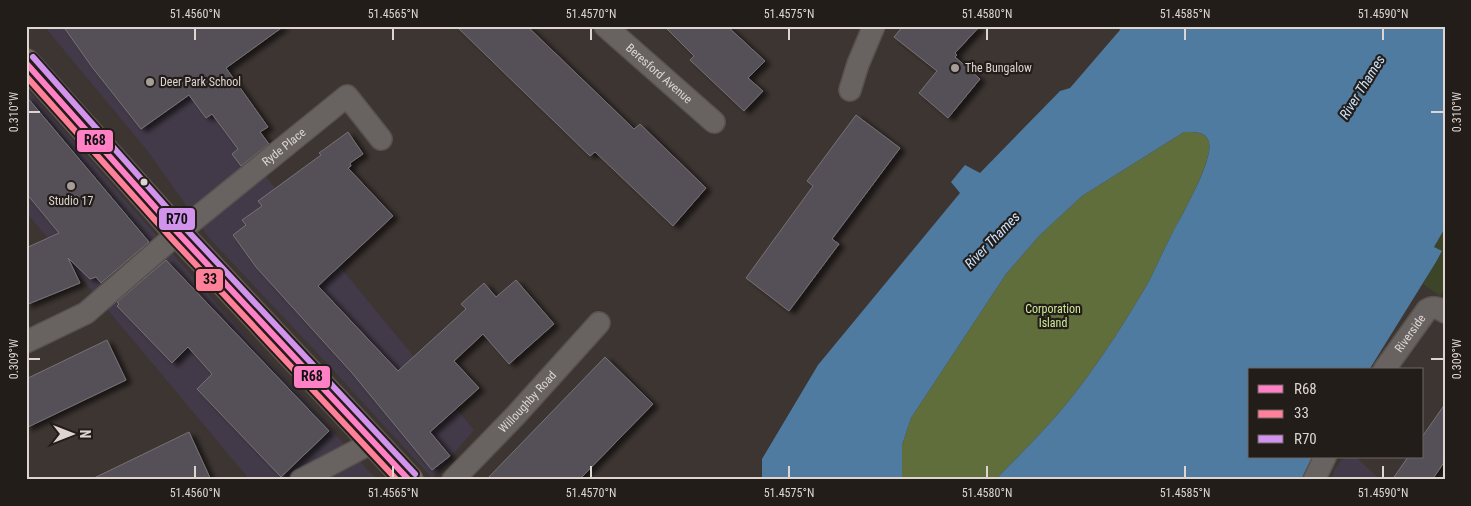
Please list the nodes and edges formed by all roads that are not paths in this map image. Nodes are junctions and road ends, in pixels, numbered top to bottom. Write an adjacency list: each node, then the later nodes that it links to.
1 (605, 26): 5 (street, Beresford Avenue)
2 (874, 26): 4 (street)
3 (26, 63): 7 (main road)
4 (850, 90)
5 (714, 122)
6 (381, 139): 7 (street, Ryde Place)
7 (178, 233): 10 (street); 12 (main road)
8 (1443, 311): 11 (street, Riverside)
9 (599, 323): 16 (street, Willoughby Road)
10 (26, 342)
11 (1385, 368)
12 (374, 442): 14 (street); 15 (main road)
13 (1325, 458): 17 (street)
14 (301, 480)
15 (408, 480)
16 (453, 480)
17 (1314, 480)

